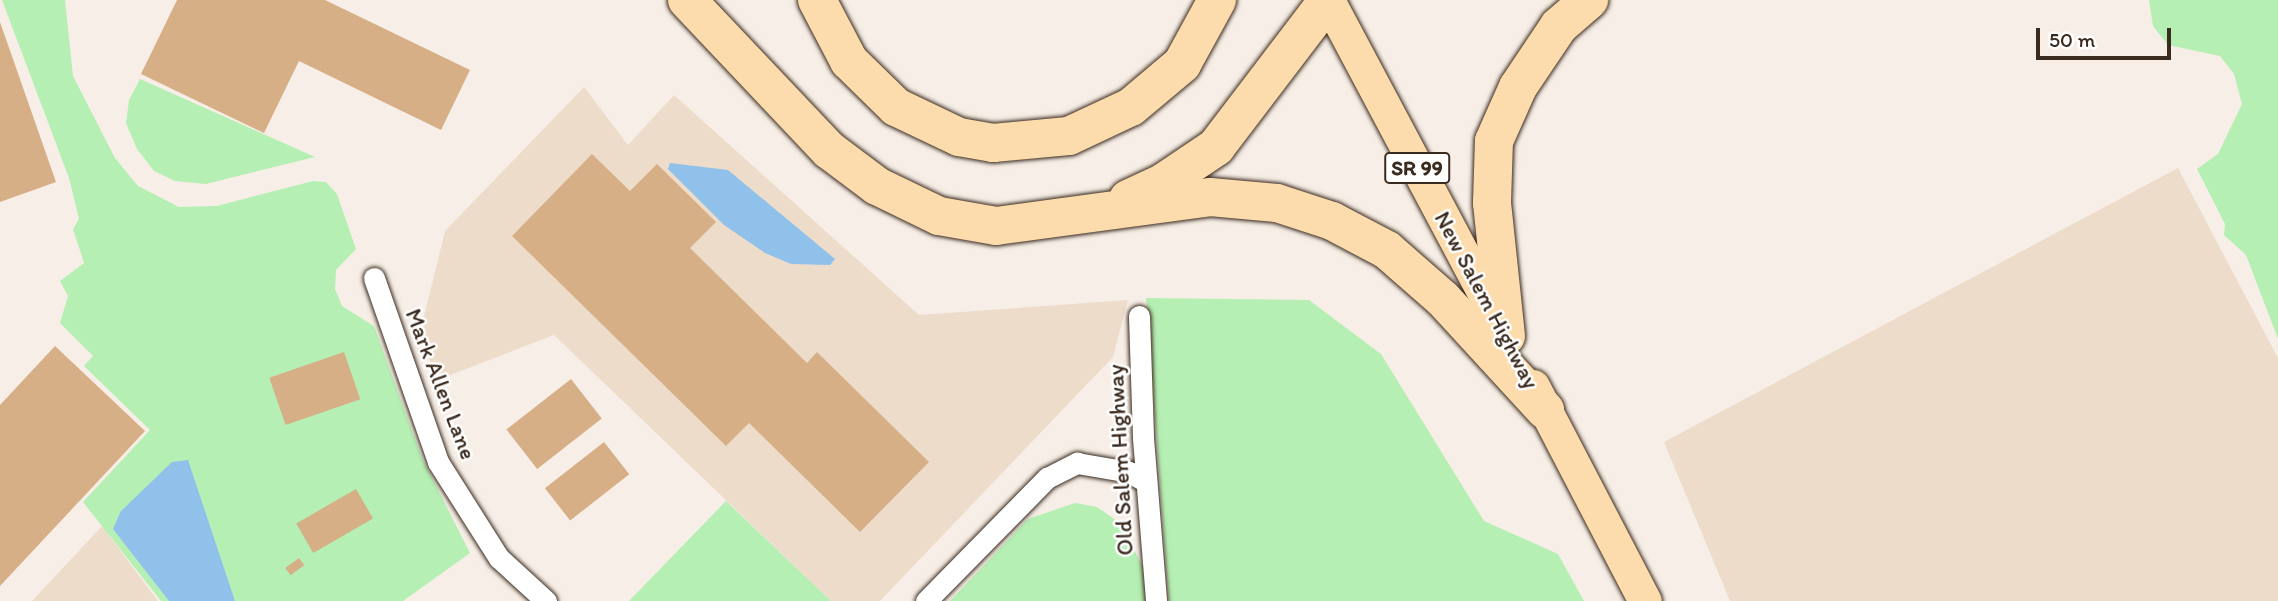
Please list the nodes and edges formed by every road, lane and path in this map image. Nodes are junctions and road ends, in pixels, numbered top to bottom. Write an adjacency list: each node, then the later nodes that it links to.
1 (687, 0): 6 (highway)
2 (817, 0): 3 (highway)
3 (1217, 0)
4 (1328, 0): 6 (highway); 9 (main road, New Salem Highway / SR 99)
5 (1589, 0): 9 (highway)
6 (1098, 213): 10 (highway)
7 (374, 278): 12 (street, Mark Allen Lane)
8 (1139, 316): 11 (street, Old Salem Highway)
9 (1506, 336): 10 (main road, New Salem Highway / SR 99)
10 (1545, 410): 15 (main road, New Salem Highway / SR 99)
11 (1146, 482): 13 (street); 14 (street, Old Salem Highway)
12 (546, 601)
13 (926, 601)
14 (1156, 601)
15 (1645, 601)

